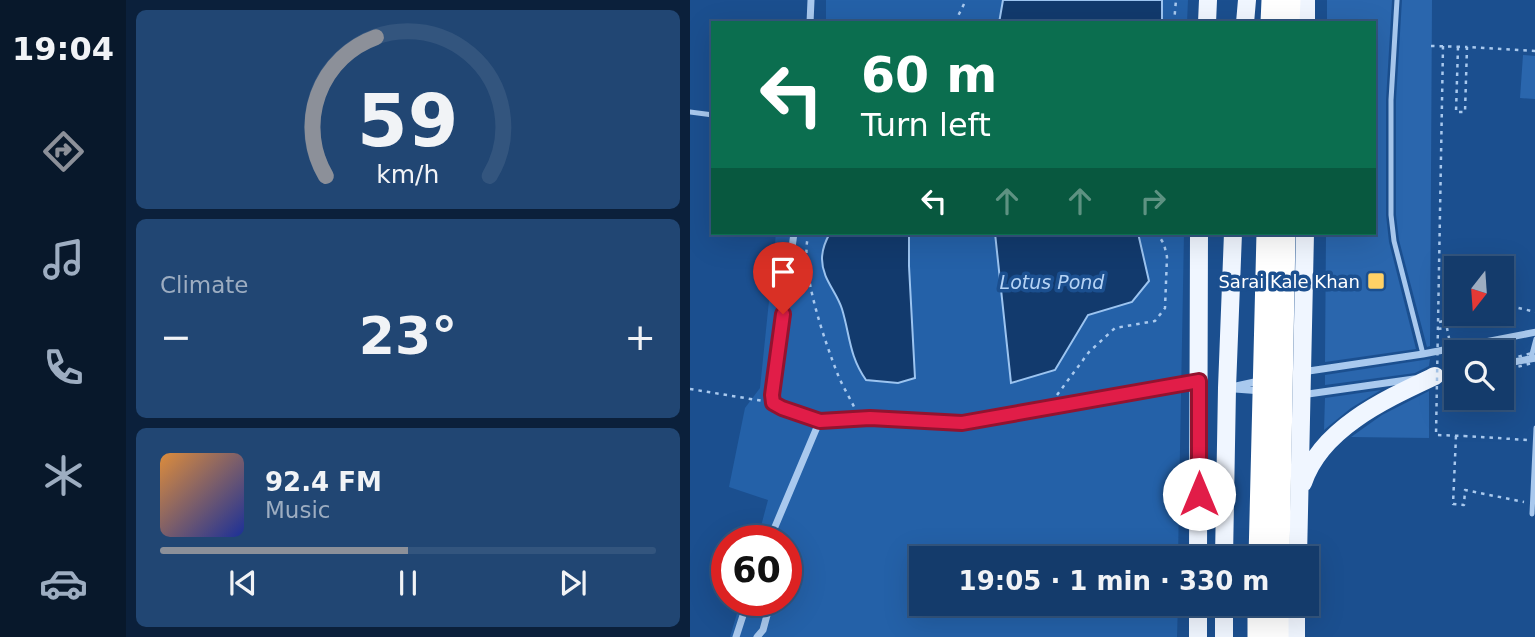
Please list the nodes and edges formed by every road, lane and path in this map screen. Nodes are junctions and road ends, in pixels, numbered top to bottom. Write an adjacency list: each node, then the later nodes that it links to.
1 (811, 0): 10 (street)
2 (966, 0): 11 (path)
3 (1176, 0): 12 (path)
4 (1208, 0): 13 (main road)
5 (1247, 0): 14 (main road)
6 (1272, 0): 15 (highway)
7 (1290, 0): 16 (highway)
8 (1306, 0): 17 (main road)
9 (1397, 0): 41 (lane)
10 (810, 21)
11 (957, 21)
12 (1174, 21)
13 (1207, 21)
14 (1245, 21)
15 (1272, 21)
16 (1289, 21)
17 (1306, 21)
18 (1431, 46): 19 (path)
19 (1443, 46): 20 (path); 36 (path, bridge)
20 (1458, 47): 21 (path); 21 (path)
21 (1467, 47): 22 (path)
22 (1535, 51)
23 (690, 112): 24 (lane)
24 (711, 115)
25 (794, 235): 54 (street)
26 (808, 235): 56 (path)
27 (1158, 235): 55 (path)
28 (1199, 235): 48 (main road)
29 (1233, 235): 52 (main road)
30 (1267, 235): 67 (highway, bridge)
31 (1285, 235): 68 (highway, bridge)
32 (1305, 235): 46 (main road)
33 (1514, 307): 34 (path)
34 (1535, 312)
35 (1444, 321): 36 (path)
36 (1438, 322): 38 (path, bridge)
37 (1447, 328): 38 (path, bridge)
38 (1438, 330): 49 (path, bridge)
39 (1535, 332): 41 (street)
40 (1535, 339): 42 (lane)
41 (1423, 354): 46 (street)
42 (1534, 357): 43 (street); 44 (path, bridge); 45 (path, bridge)
43 (1514, 360)
44 (1514, 360)
45 (1514, 366)
46 (1302, 372): 52 (street); 53 (main road)
47 (1444, 379): 49 (street)
48 (1199, 381): 55 (street); 65 (main road)
49 (1436, 383): 50 (path); 53 (street); 59 (path, bridge); 61 (main road)
50 (1444, 384)
51 (690, 388): 54 (path)
52 (1227, 388): 53 (street); 66 (main road)
53 (1301, 395): 61 (main road)
54 (773, 403): 57 (street)
55 (1061, 405): 56 (street)
56 (859, 419): 57 (street)
57 (820, 421): 64 (street)
58 (1535, 428): 60 (lane)
59 (1456, 436): 60 (path, bridge); 62 (path)
60 (1535, 440): 62 (lane)
61 (1299, 497): 69 (main road)
62 (1533, 504): 63 (lane)
63 (1532, 514)
64 (776, 525)
65 (1199, 546)
66 (1224, 546)
67 (1259, 546)
68 (1279, 546)
69 (1298, 546)
70 (743, 616): 77 (street)
71 (767, 616): 78 (street)
72 (1198, 616): 79 (main road)
73 (1224, 616): 80 (main road)
74 (1258, 616): 81 (highway)
75 (1279, 616): 82 (highway)
76 (1297, 616): 83 (main road)
77 (736, 637)
78 (757, 637)
79 (1198, 637)
80 (1224, 637)
81 (1258, 637)
82 (1278, 637)
83 (1296, 637)

